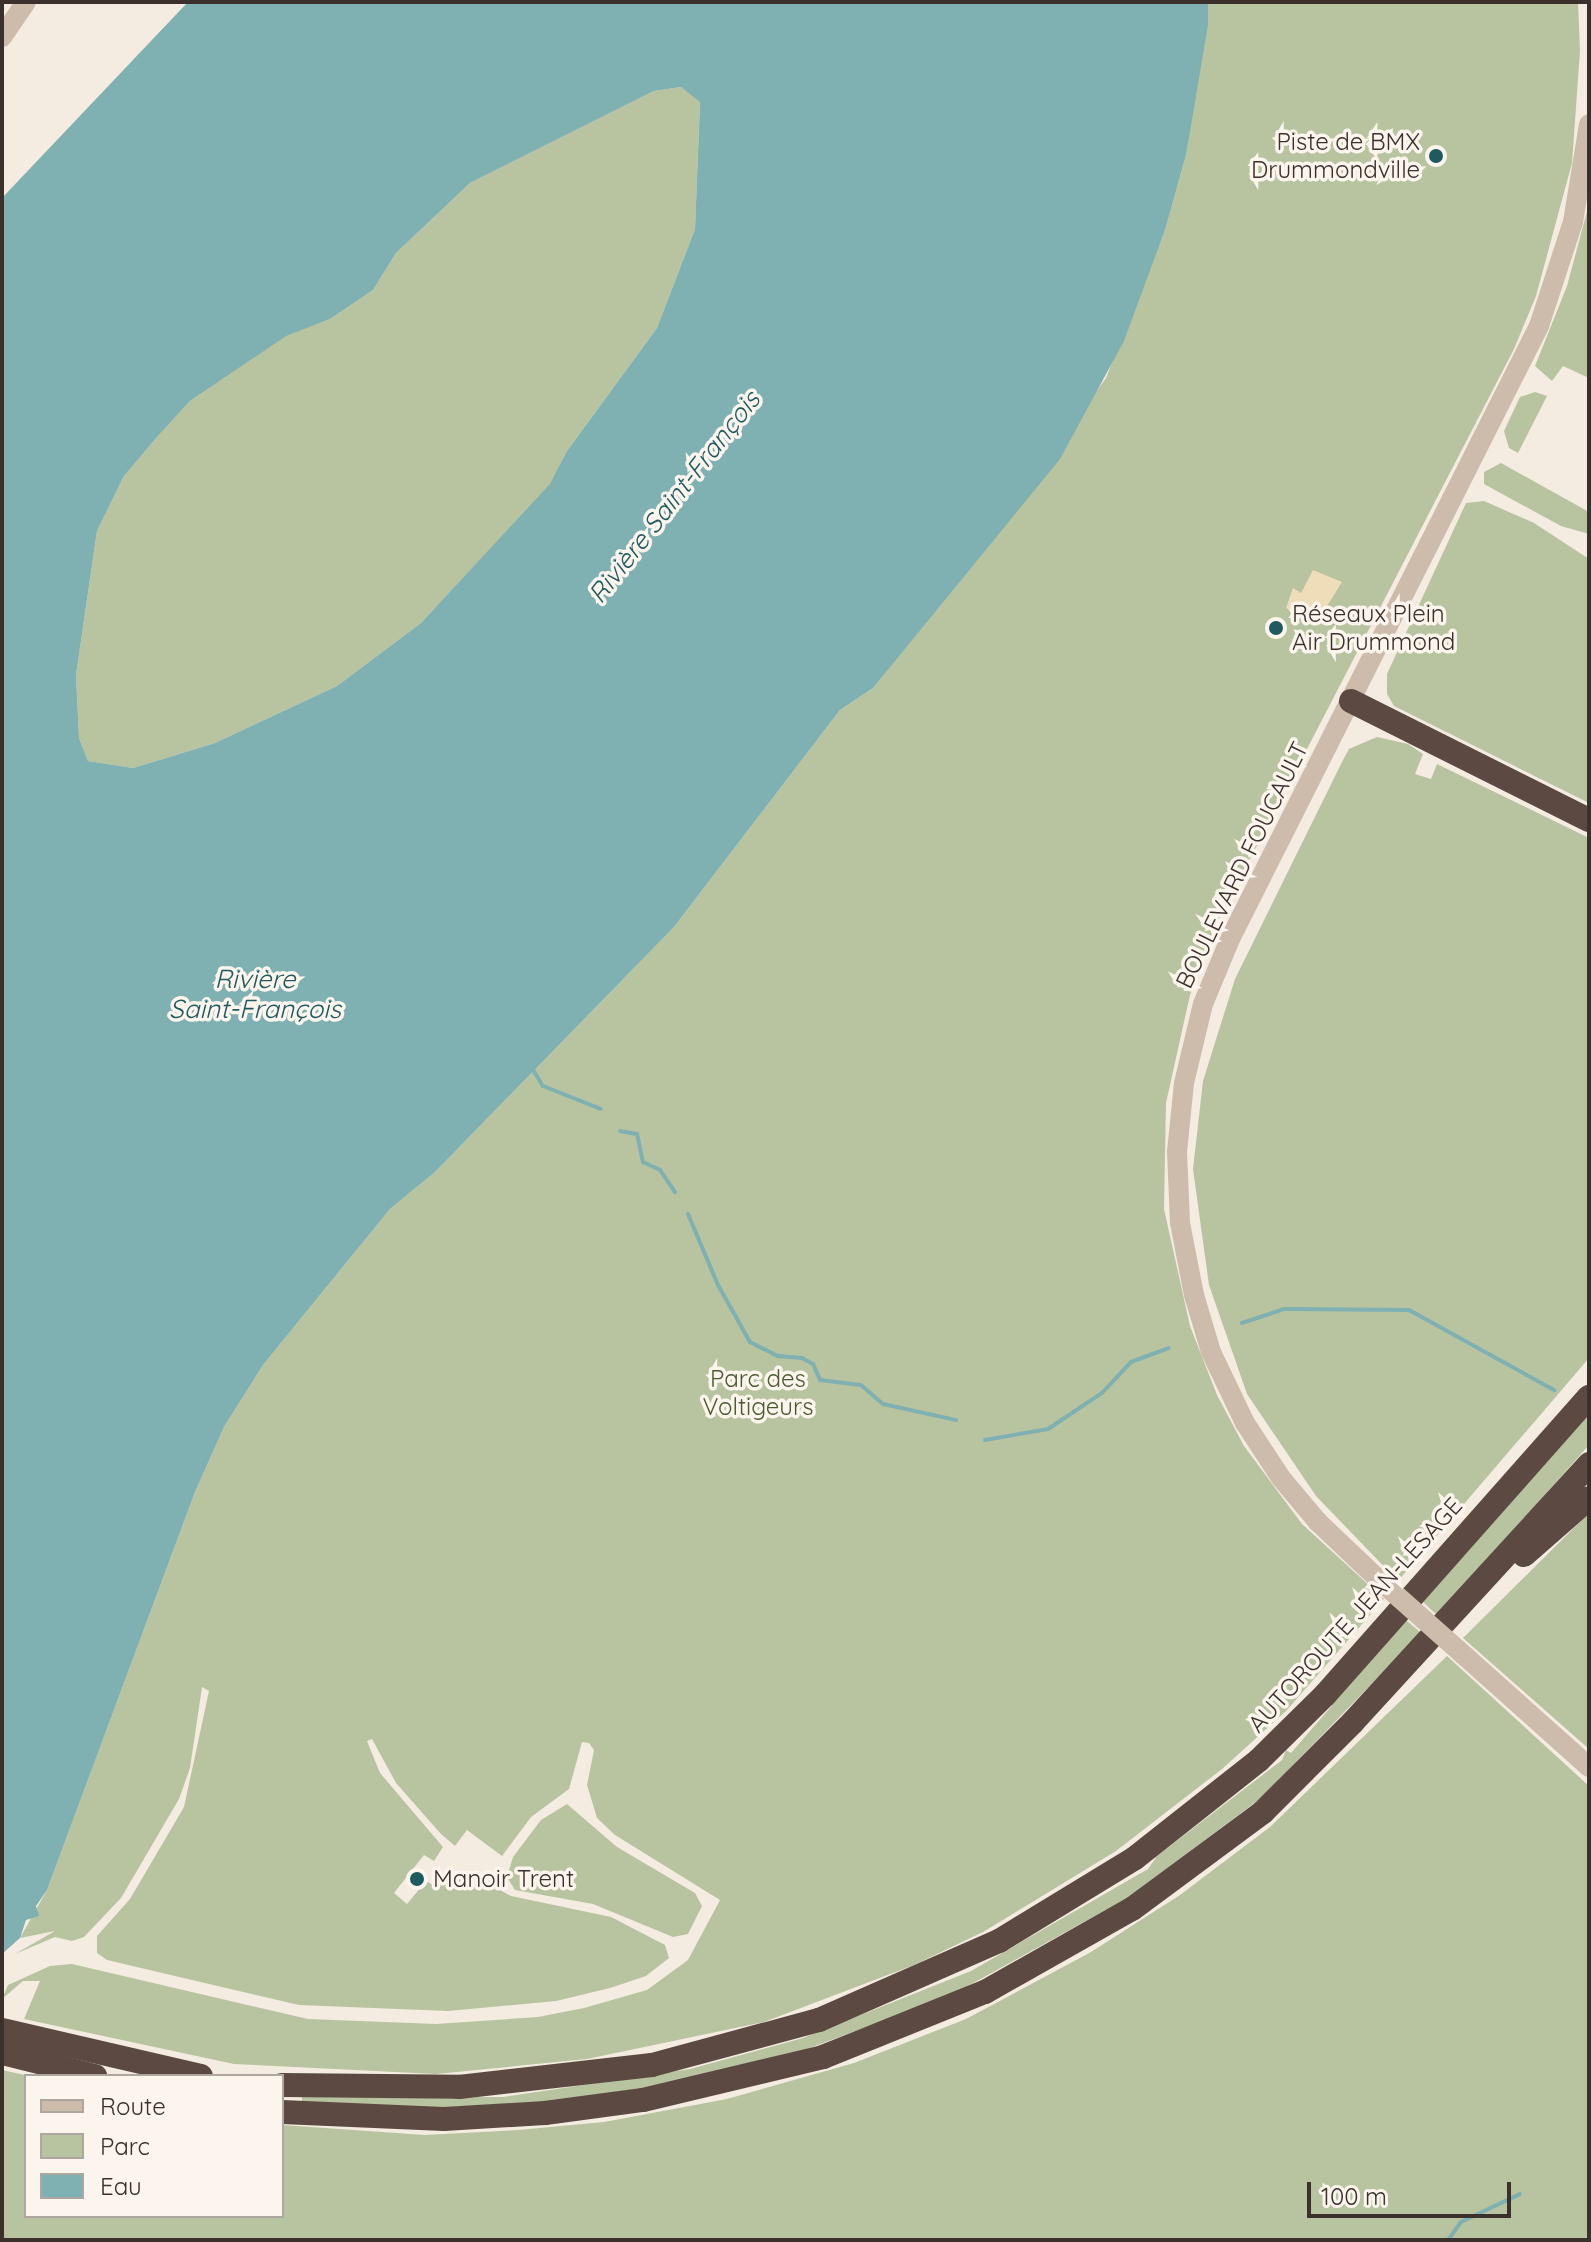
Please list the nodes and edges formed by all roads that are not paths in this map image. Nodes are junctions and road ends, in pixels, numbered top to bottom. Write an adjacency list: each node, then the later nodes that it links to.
1 (26, 2): 2 (street)
2 (2, 37)
3 (1589, 124): 4 (street, BOULEVARD FOUCAULT)
4 (1351, 701): 5 (highway); 12 (street, BOULEVARD FOUCAULT, bridge)
5 (1589, 820)
6 (1589, 1384): 8 (highway)
7 (1589, 1397): 8 (highway, AUTOROUTE JEAN-LESAGE)
8 (1533, 1460): 17 (highway, AUTOROUTE JEAN-LESAGE)
9 (1589, 1464): 11 (highway)
10 (1589, 1498): 11 (highway)
11 (1444, 1624): 18 (highway)
12 (1589, 1767)
13 (2, 2030): 16 (highway)
14 (2, 2053): 15 (highway)
15 (87, 2074)
16 (192, 2074)
17 (284, 2085)
18 (284, 2112)

